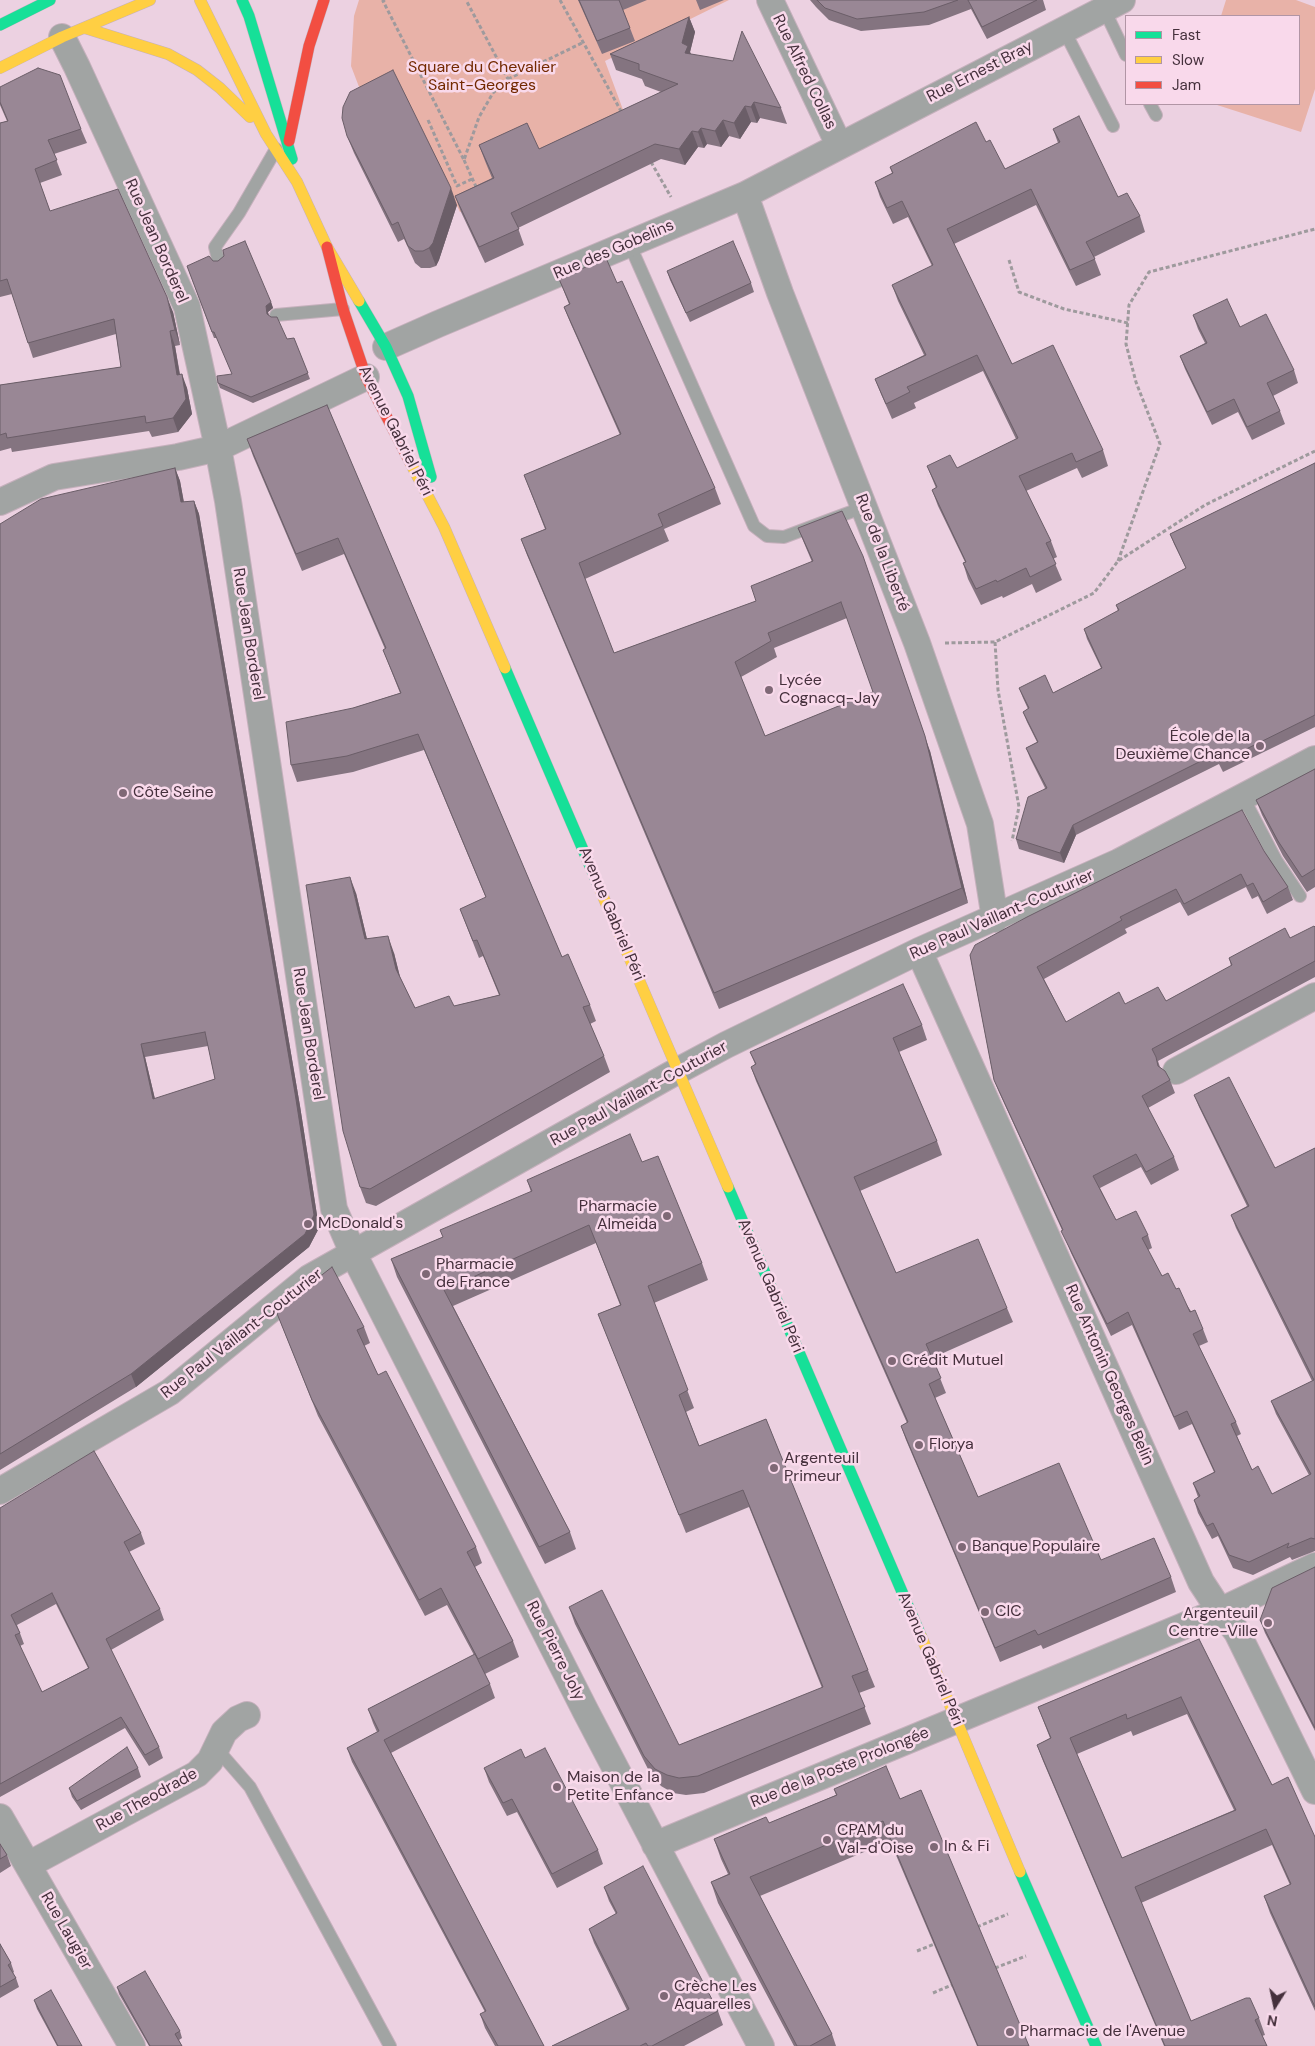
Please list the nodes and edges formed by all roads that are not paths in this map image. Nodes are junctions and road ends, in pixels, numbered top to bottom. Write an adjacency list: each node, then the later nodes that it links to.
1 (50, 0): 7 (main road)
2 (150, 0): 11 (main road)
3 (200, 0): 15 (main road, Avenue Gabriel Péri)
4 (242, 0): 16 (main road, Avenue Gabriel Péri)
5 (324, 0): 16 (main road)
6 (770, 0): 17 (street, Rue Alfred Collas)
7 (33, 5): 9 (main road)
8 (1113, 5): 10 (street, Rue Ernest Bray); 12 (lane)
9 (0, 25)
10 (1064, 30): 14 (lane); 17 (street, Rue Ernest Bray)
11 (73, 33): 13 (main road); 15 (main road); 28 (street, Rue Jean Borderel)
12 (1125, 51)
13 (0, 68)
14 (1113, 126)
15 (266, 134): 18 (main road, Avenue Gabriel Péri)
16 (288, 143): 19 (main road, Avenue Gabriel Péri)
17 (839, 145): 20 (street, Rue des Gobelins)
18 (276, 149): 19 (main road, Avenue Gabriel Péri); 23 (lane)
19 (296, 182): 22 (main road, Avenue Gabriel Péri)
20 (745, 195): 21 (street, Rue des Gobelins); 30 (street, Rue de la Liberté)
21 (630, 243): 26 (street, Rue des Gobelins); 30 (lane)
22 (327, 247): 24 (main road, Avenue Gabriel Péri); 26 (main road, Avenue Gabriel Péri)
23 (218, 259)
24 (343, 309): 25 (lane); 27 (main road, Avenue Gabriel Péri)
25 (276, 315)
26 (386, 348): 31 (main road, Avenue Gabriel Péri)
27 (366, 376): 28 (street); 31 (main road, Avenue Gabriel Péri)
28 (218, 448): 29 (street); 40 (street, Rue Jean Borderel)
29 (0, 502)
30 (864, 507): 35 (street, Rue de la Liberté)
31 (444, 527): 38 (main road, Avenue Gabriel Péri)
32 (1315, 759): 33 (street, Rue Paul Vaillant-Couturier)
33 (1243, 798): 34 (lane); 35 (street, Rue Paul Vaillant-Couturier)
34 (1300, 896)
35 (995, 919): 36 (street, Rue Paul Vaillant-Couturier)
36 (919, 951): 38 (street, Rue Paul Vaillant-Couturier); 43 (street, Rue Antonin Georges Belin)
37 (1315, 996): 39 (street)
38 (677, 1071): 40 (street, Rue Paul Vaillant-Couturier); 45 (main road, Avenue Gabriel Péri)
39 (1176, 1071)
40 (352, 1253): 41 (street, Rue Paul Vaillant-Couturier); 49 (street, Rue Pierre Joly)
41 (0, 1491)
42 (1315, 1566): 43 (street, Rue de la Poste Prolongée)
43 (1220, 1611): 45 (street, Rue de la Poste Prolongée); 47 (street, Rue Antonin Georges Belin)
44 (247, 1715): 46 (street, Rue Theodrade)
45 (956, 1720): 49 (street, Rue de la Poste Prolongée); 54 (main road, Avenue Gabriel Péri)
46 (216, 1748): 50 (street, Rue Theodrade); 53 (lane)
47 (1315, 1791)
48 (0, 1817): 50 (street, Rue Laugier)
49 (655, 1845): 51 (street, Rue Pierre Joly)
50 (28, 1865): 52 (street, Rue Laugier)
51 (754, 2044)
52 (132, 2046)
53 (390, 2046)
54 (1096, 2046)

